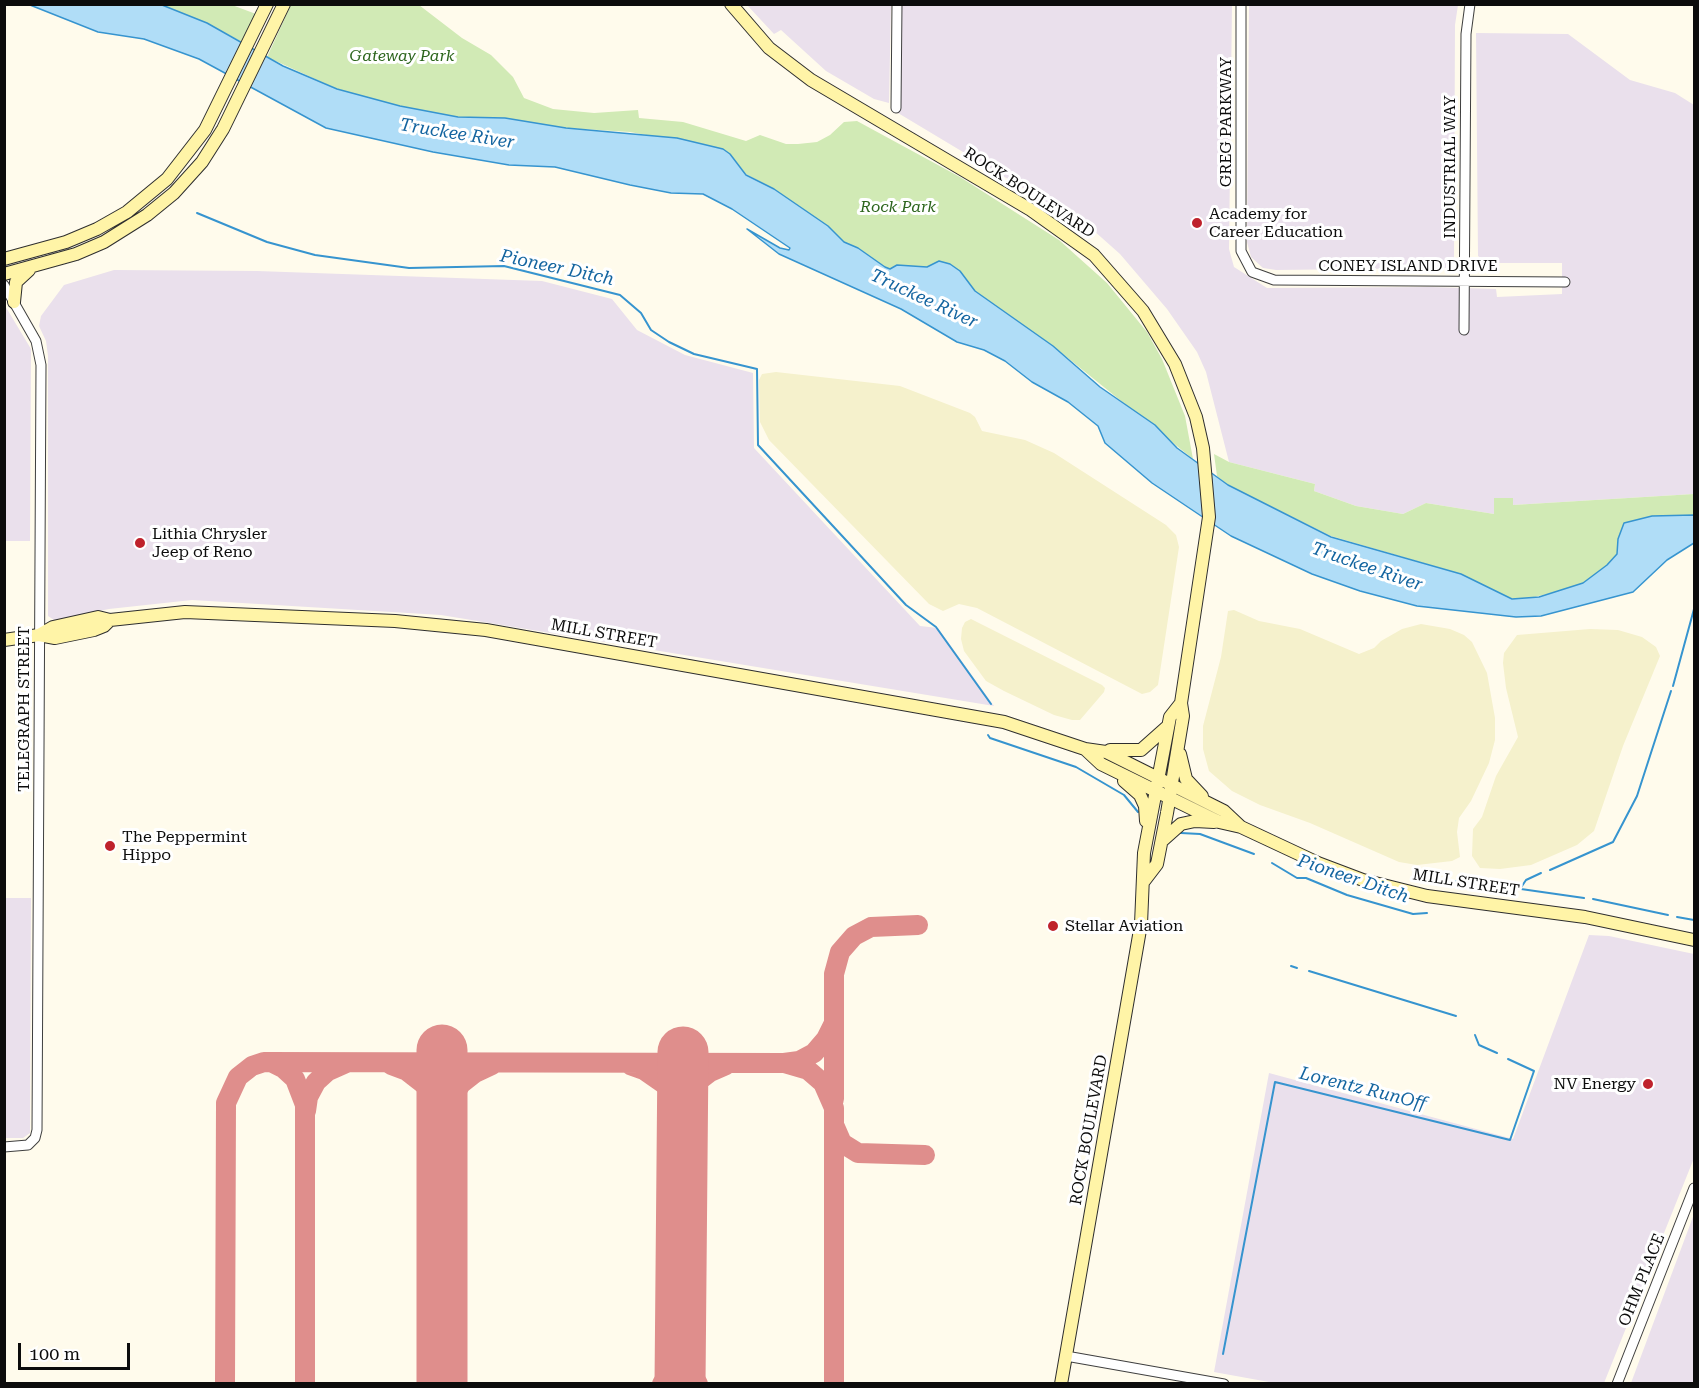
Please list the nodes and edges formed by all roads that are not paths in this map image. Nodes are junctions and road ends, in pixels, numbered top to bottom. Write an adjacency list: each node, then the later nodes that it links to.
1 (267, 4): 8 (main road)
2 (284, 4): 9 (main road)
3 (731, 4): 19 (main road, ROCK BOULEVARD)
4 (897, 4): 7 (street)
5 (1241, 4): 10 (street, GREG PARKWAY)
6 (1470, 4): 12 (street, INDUSTRIAL WAY)
7 (896, 108)
8 (4, 259)
9 (36, 266): 11 (main road); 15 (main road)
10 (1252, 272): 12 (street, CONEY ISLAND DRIVE)
11 (4, 274)
12 (1464, 280): 13 (street, CONEY ISLAND DRIVE); 16 (street, INDUSTRIAL WAY)
13 (1565, 282)
14 (4, 285): 15 (street, TELEGRAPH STREET)
15 (14, 302): 17 (street, TELEGRAPH STREET)
16 (1464, 330)
17 (39, 635): 18 (main road, MILL STREET); 22 (main road, MILL STREET); 35 (street, TELEGRAPH STREET)
18 (4, 640)
19 (1180, 703): 20 (main road, ROCK BOULEVARD); 21 (main road, ROCK BOULEVARD)
20 (1168, 726): 22 (main road); 24 (main road, ROCK BOULEVARD)
21 (1179, 741): 25 (main road, ROCK BOULEVARD); 28 (main road)
22 (1091, 749): 23 (main road, MILL STREET); 24 (main road, MILL STREET)
23 (1101, 764): 26 (main road, MILL STREET); 31 (main road)
24 (1158, 778): 25 (main road, MILL STREET); 26 (main road, ROCK BOULEVARD)
25 (1172, 784): 27 (main road, ROCK BOULEVARD); 28 (main road, MILL STREET)
26 (1156, 791): 27 (main road, MILL STREET); 31 (main road, ROCK BOULEVARD)
27 (1170, 798): 29 (main road, MILL STREET); 32 (main road, ROCK BOULEVARD)
28 (1209, 803): 30 (main road, MILL STREET)
29 (1219, 822): 30 (main road, MILL STREET); 32 (main road)
30 (1241, 827): 34 (main road, MILL STREET)
31 (1147, 839): 33 (main road, ROCK BOULEVARD)
32 (1162, 841): 33 (main road, ROCK BOULEVARD)
33 (1144, 881): 37 (main road, ROCK BOULEVARD)
34 (1695, 940)
35 (4, 1147)
36 (1695, 1188): 40 (street, OHM PLACE)
37 (1066, 1356): 38 (main road, ROCK BOULEVARD); 39 (street)
38 (1061, 1383)
39 (1224, 1383)
40 (1617, 1383)

